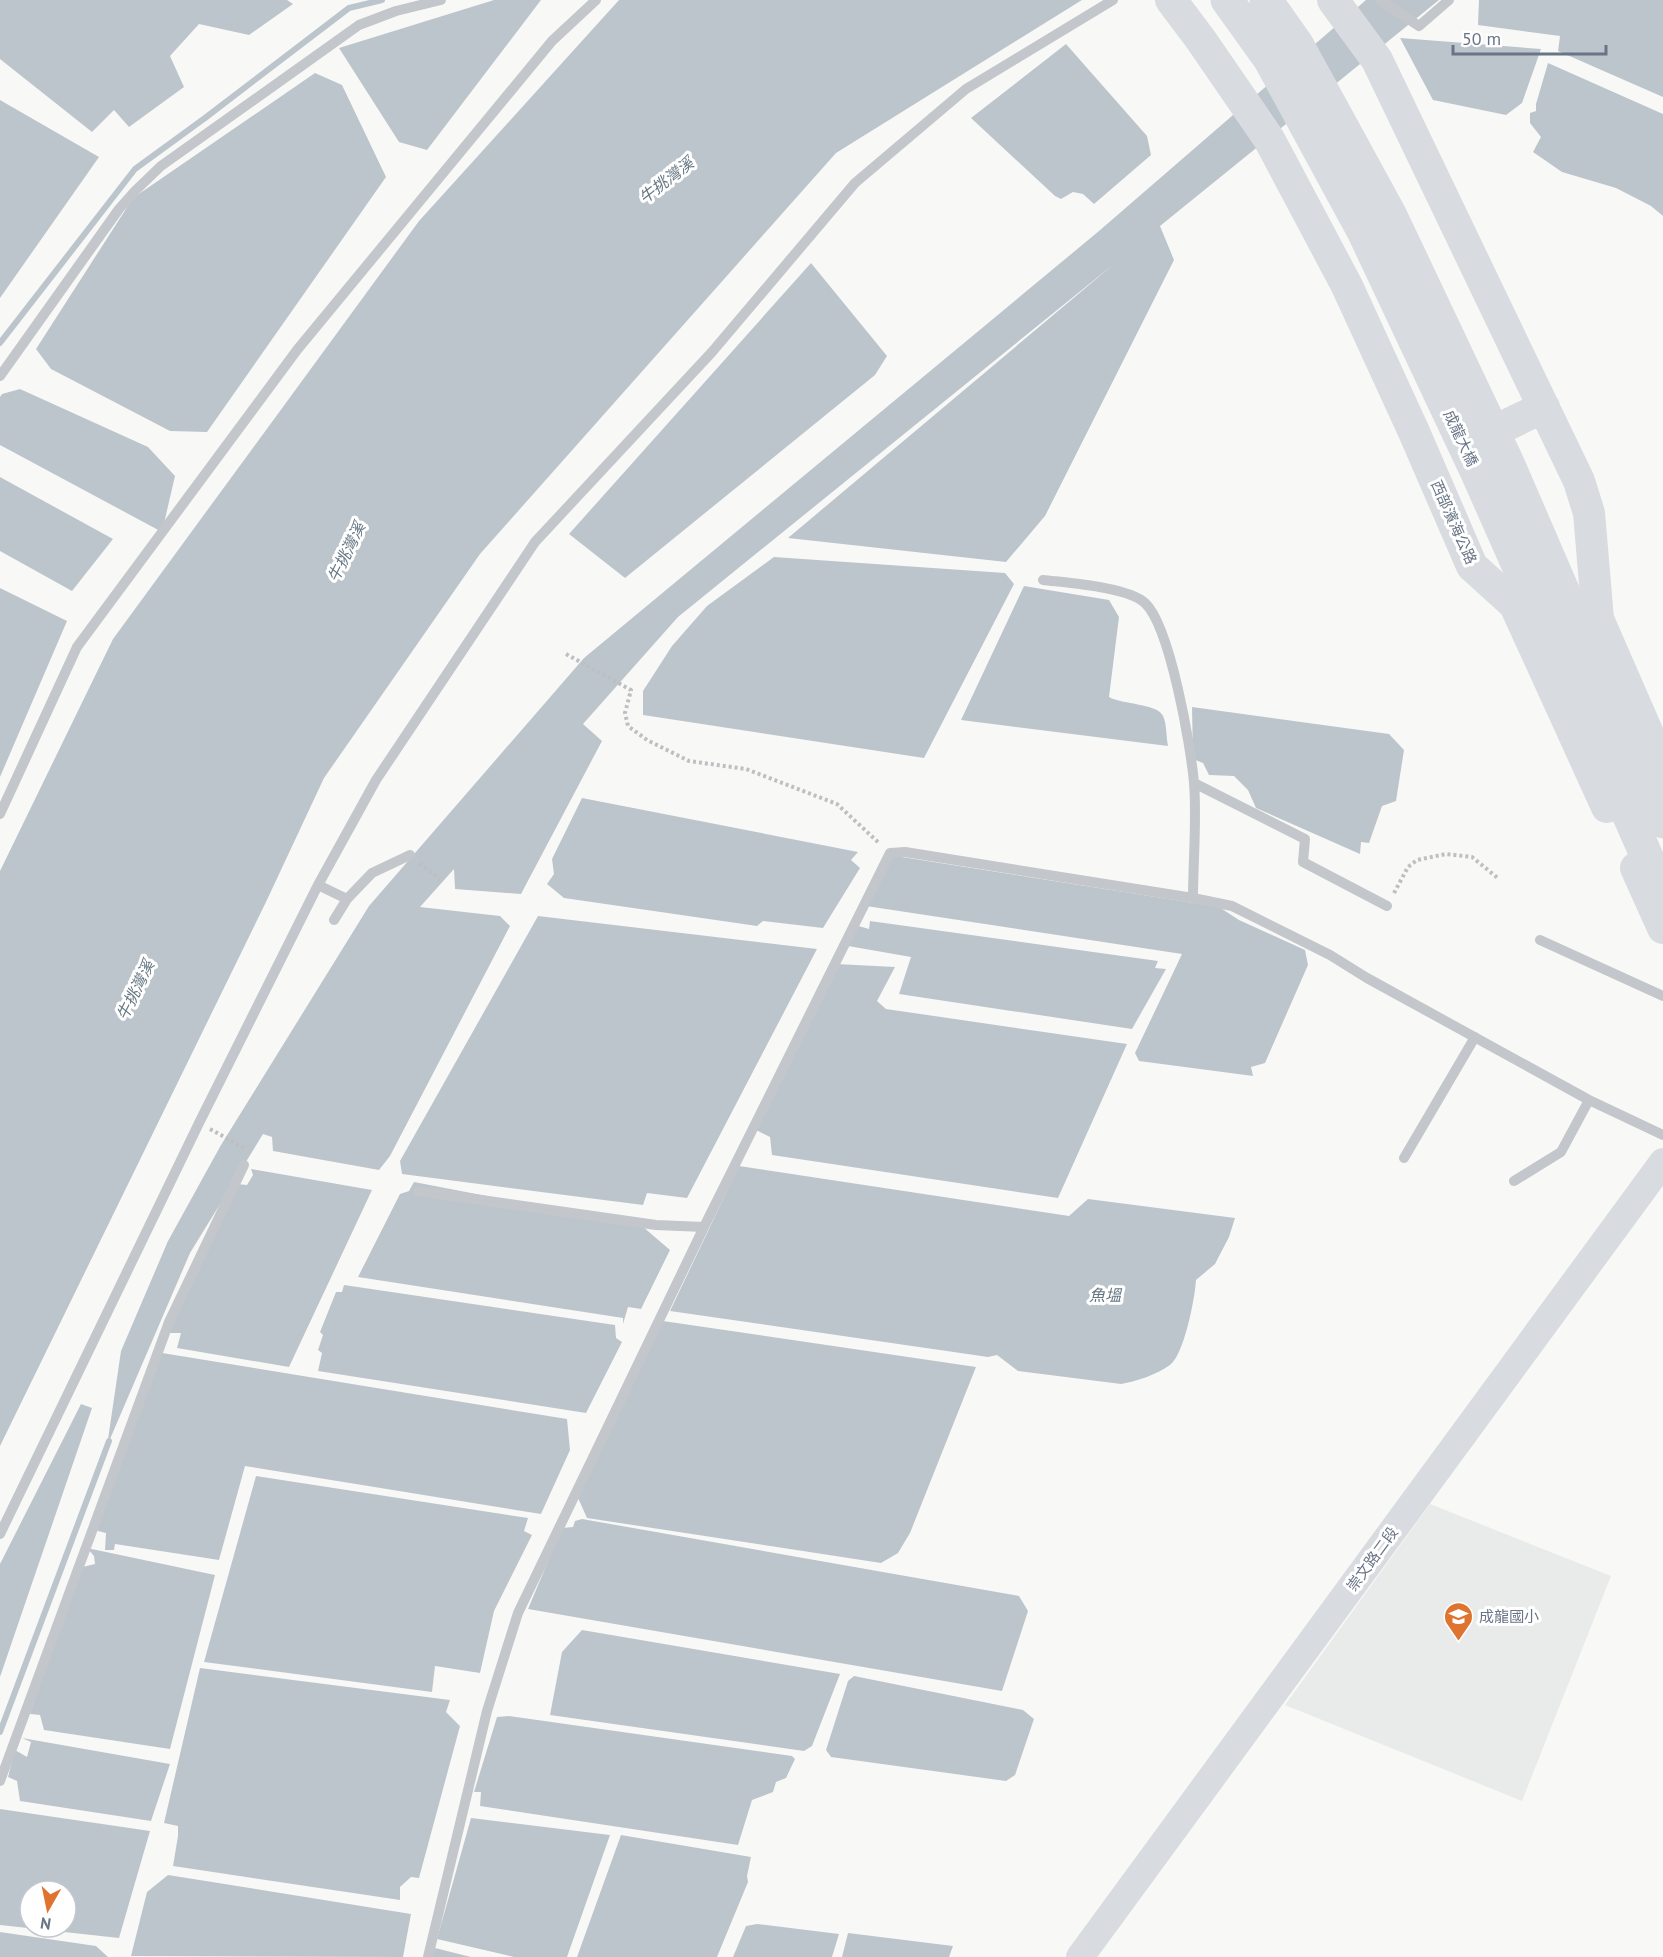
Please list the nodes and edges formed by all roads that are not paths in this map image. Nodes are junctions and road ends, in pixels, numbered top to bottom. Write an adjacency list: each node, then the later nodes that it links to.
1 (441, 0): 10 (lane)
2 (596, 0): 16 (lane)
3 (1113, 0): 19 (lane)
4 (1171, 0): 12 (main road, 西部濱海公路)
5 (1227, 0): 20 (highway, 成龍大橋)
6 (1266, 0): 17 (highway)
7 (1380, 0): 8 (lane)
8 (1449, 0)
9 (1336, 5): 11 (main road)
10 (0, 376)
11 (1544, 407): 12 (main road); 14 (main road)
12 (1428, 464): 25 (main road, 西部濱海公路)
13 (1043, 580): 15 (lane)
14 (1663, 768)
15 (1194, 783): 22 (lane); 23 (lane)
16 (0, 814)
17 (1663, 822)
18 (410, 855): 21 (lane)
19 (318, 885): 21 (lane); 37 (lane)
20 (1663, 893)
21 (347, 898): 24 (lane)
22 (1193, 898): 28 (lane); 36 (lane)
23 (1387, 906)
24 (334, 920)
25 (1663, 928)
26 (1540, 940): 27 (lane)
27 (1663, 996)
28 (1475, 1036): 29 (lane); 31 (lane)
29 (1589, 1100): 30 (lane); 34 (lane)
30 (1663, 1135)
31 (1404, 1158)
32 (1663, 1162): 40 (street, 崇文路二段)
33 (244, 1165): 38 (lane)
34 (1514, 1181)
35 (418, 1191): 36 (lane)
36 (704, 1227): 39 (lane)
37 (0, 1534)
38 (0, 1781)
39 (428, 1957)
40 (1080, 1957)

